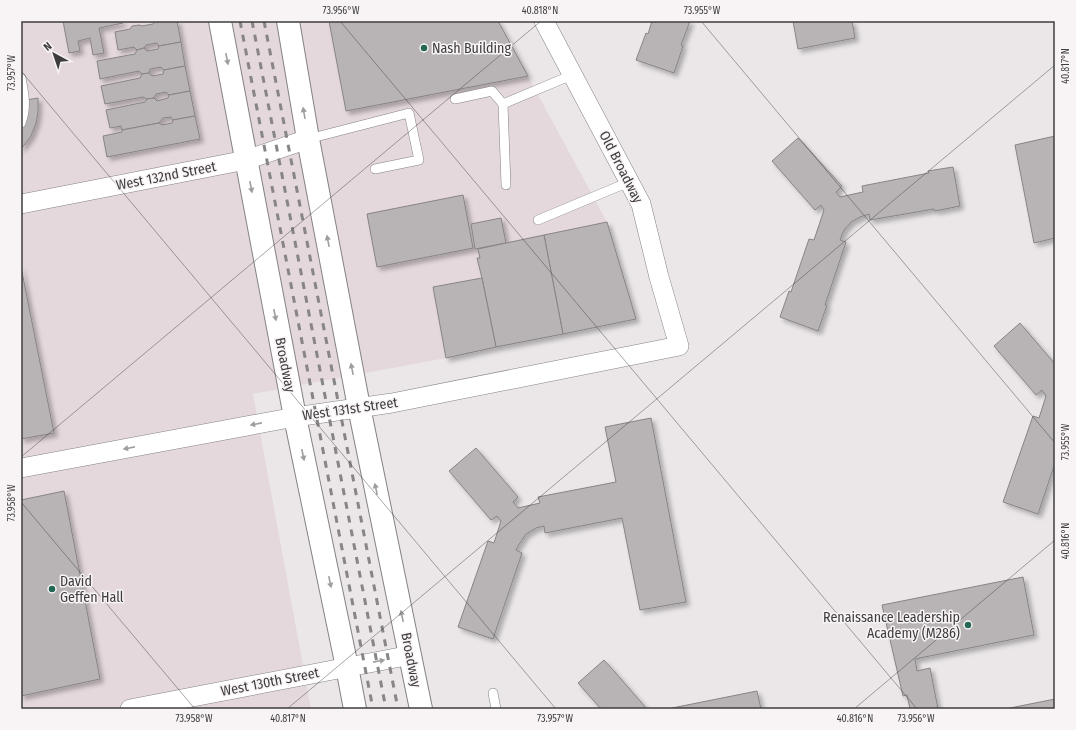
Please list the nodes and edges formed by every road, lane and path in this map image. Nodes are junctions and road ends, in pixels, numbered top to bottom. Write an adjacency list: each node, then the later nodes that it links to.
1 (220, 21): 10 (main road, Broadway, one-way to 10)
2 (288, 21): 9 (main road, Broadway, one-way to 2)
3 (544, 21): 4 (street, Old Broadway)
4 (572, 74): 7 (lane); 12 (street, Old Broadway)
5 (21, 78): 8 (lane)
6 (455, 99): 7 (lane)
7 (503, 104): 13 (lane)
8 (21, 123)
9 (308, 139): 10 (street, West 132nd Street); 11 (lane); 17 (main road, Broadway, one-way to 9)
10 (246, 160): 14 (street, West 132nd Street); 18 (main road, Broadway, one-way to 18)
11 (375, 169)
12 (629, 182): 15 (lane); 16 (street, Old Broadway)
13 (506, 185)
14 (21, 204)
15 (538, 220)
16 (679, 346): 17 (street, West 131st Street)
17 (359, 407): 18 (street, West 131st Street); 20 (main road, Broadway, one-way to 17)
18 (295, 417): 19 (street, West 131st Street, one-way to 19); 21 (main road, Broadway, one-way to 21)
19 (21, 468)
20 (411, 654): 21 (street, West 130th Street, one-way to 20); 25 (main road, Broadway)
21 (347, 667): 23 (street, West 130th Street); 24 (main road, Broadway)
22 (493, 693): 26 (lane)
23 (130, 709)
24 (355, 709)
25 (421, 709)
26 (496, 709)

